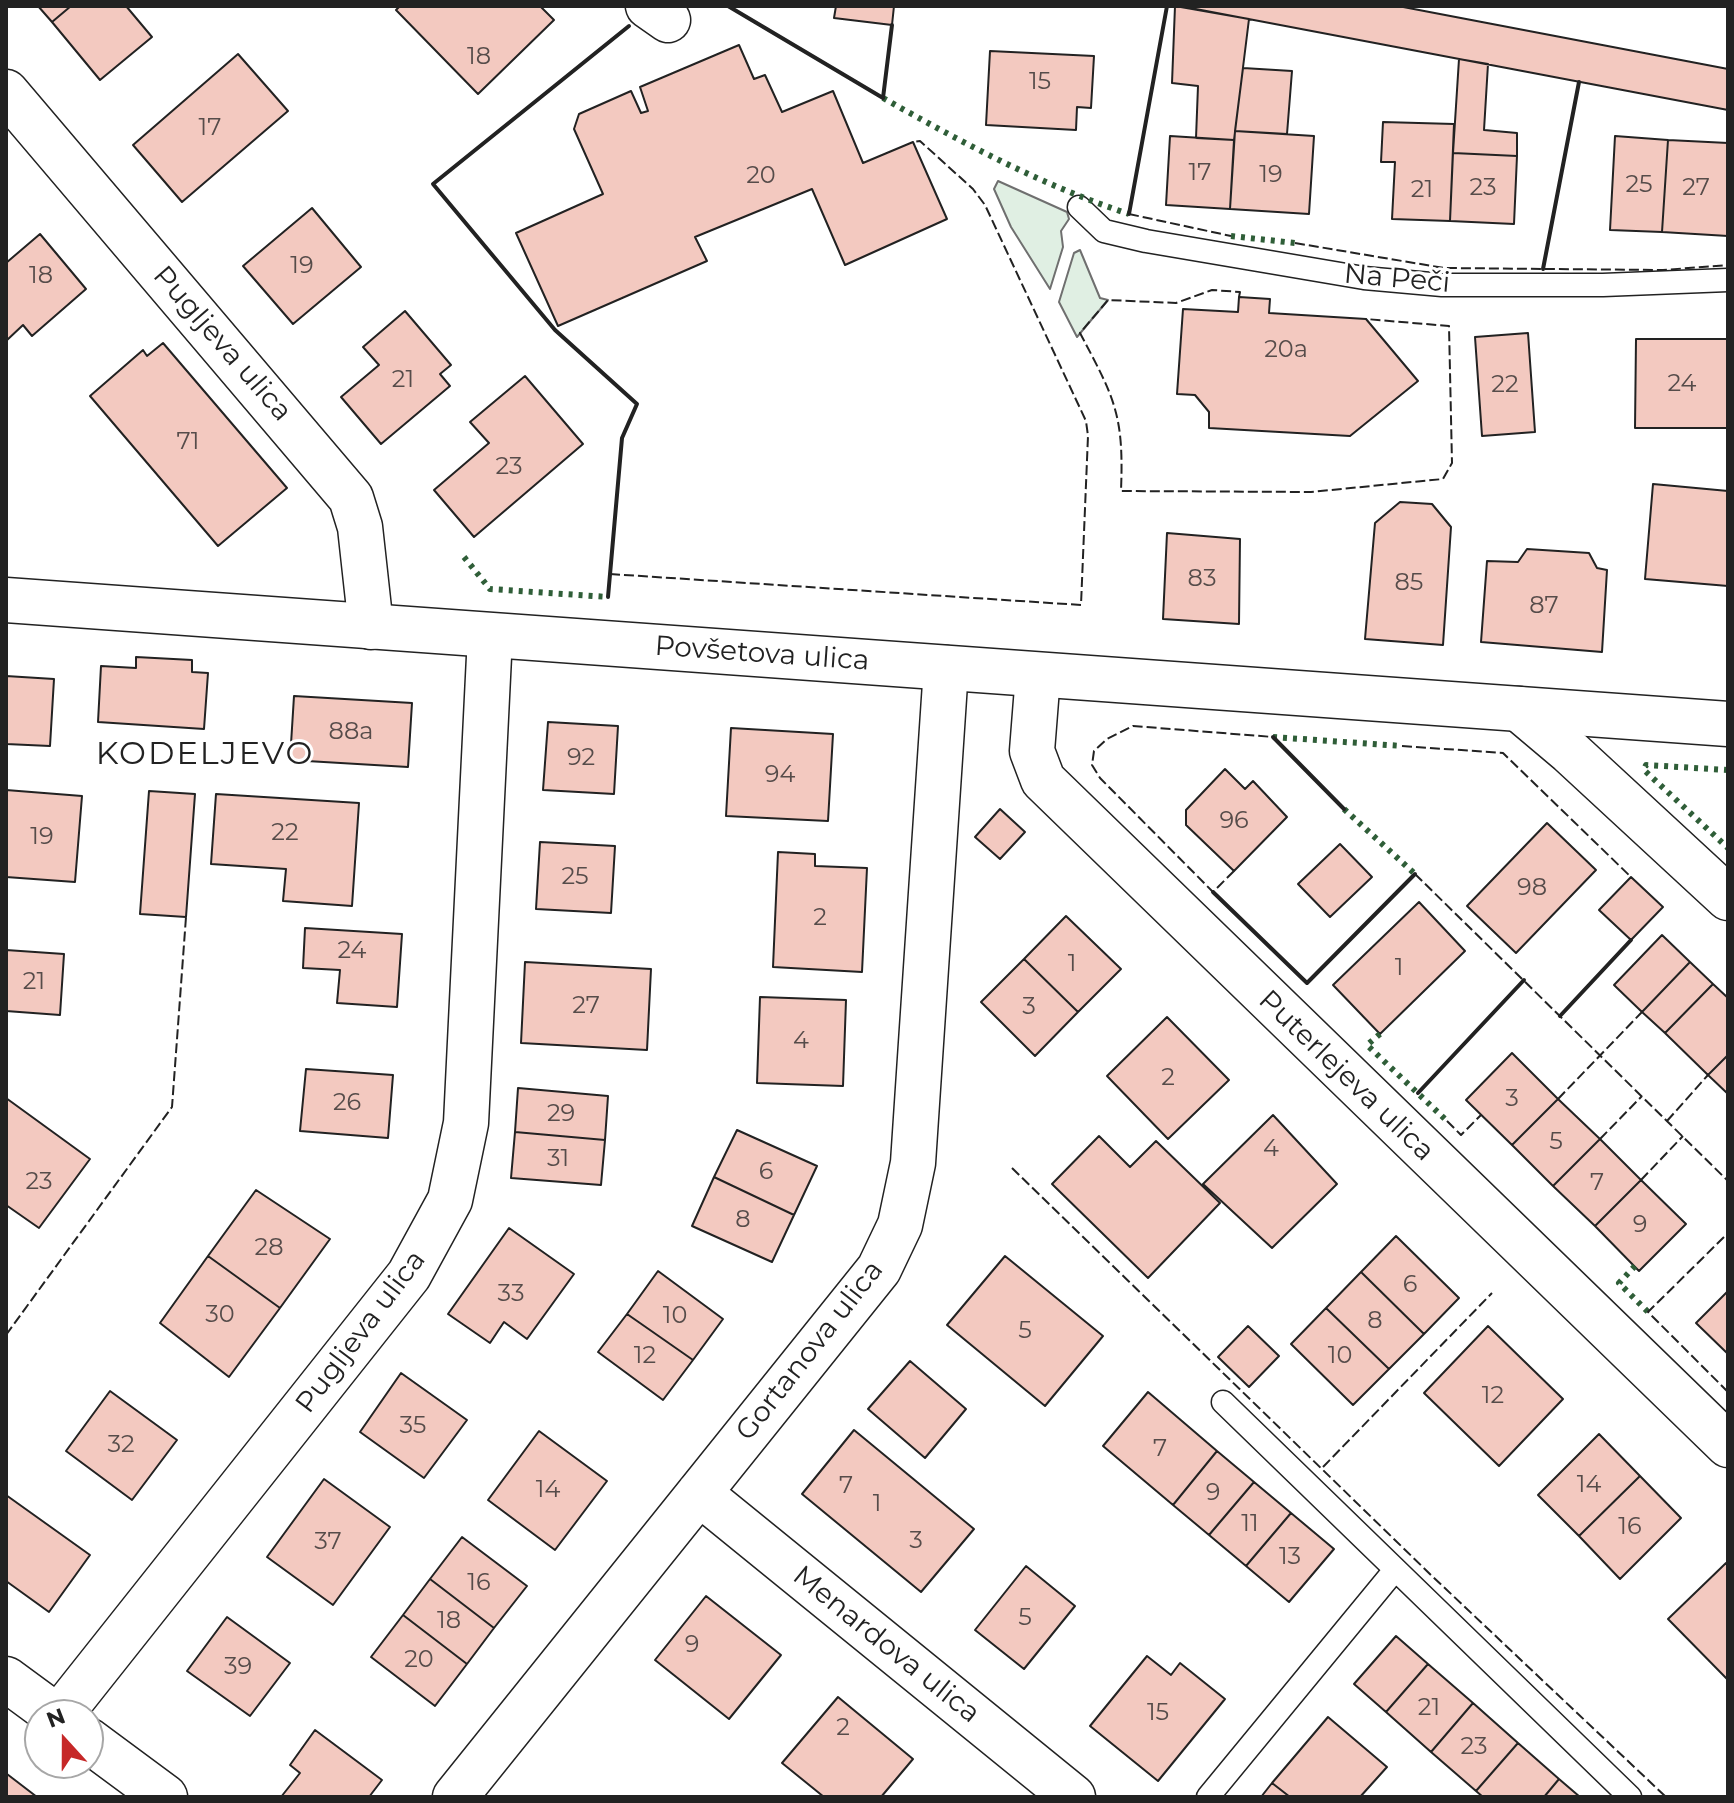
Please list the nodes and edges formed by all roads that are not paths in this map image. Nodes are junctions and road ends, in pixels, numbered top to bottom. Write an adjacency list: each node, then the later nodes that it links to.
1 (6, 92): 5 (street, Pugljeva ulica)
2 (1079, 207): 3 (lane, Na Peči)
3 (1728, 280)
4 (6, 600): 5 (street, Povšetova ulica)
5 (371, 627): 6 (street, Povšetova ulica)
6 (490, 636): 7 (street, Povšetova ulica); 18 (street, Pugljeva ulica)
7 (946, 668): 8 (street, Povšetova ulica); 14 (street, Gortanova ulica)
8 (1038, 675): 9 (street, Povšetova ulica); 13 (street, Puterlejeva ulica)
9 (1519, 709): 10 (street, Povšetova ulica); 11 (street)
10 (1728, 724)
11 (1728, 898)
12 (1223, 1402): 15 (lane)
13 (1728, 1445)
14 (699, 1493): 21 (street, Gortanova ulica); 22 (street, Menardova ulica)
15 (1394, 1571): 23 (lane); 24 (lane)
16 (6, 1679): 17 (street)
17 (34, 1699)
18 (70, 1699)
19 (104, 1752): 20 (street)
20 (165, 1797)
21 (455, 1797)
22 (1073, 1797)
23 (1208, 1797)
24 (1630, 1797)

